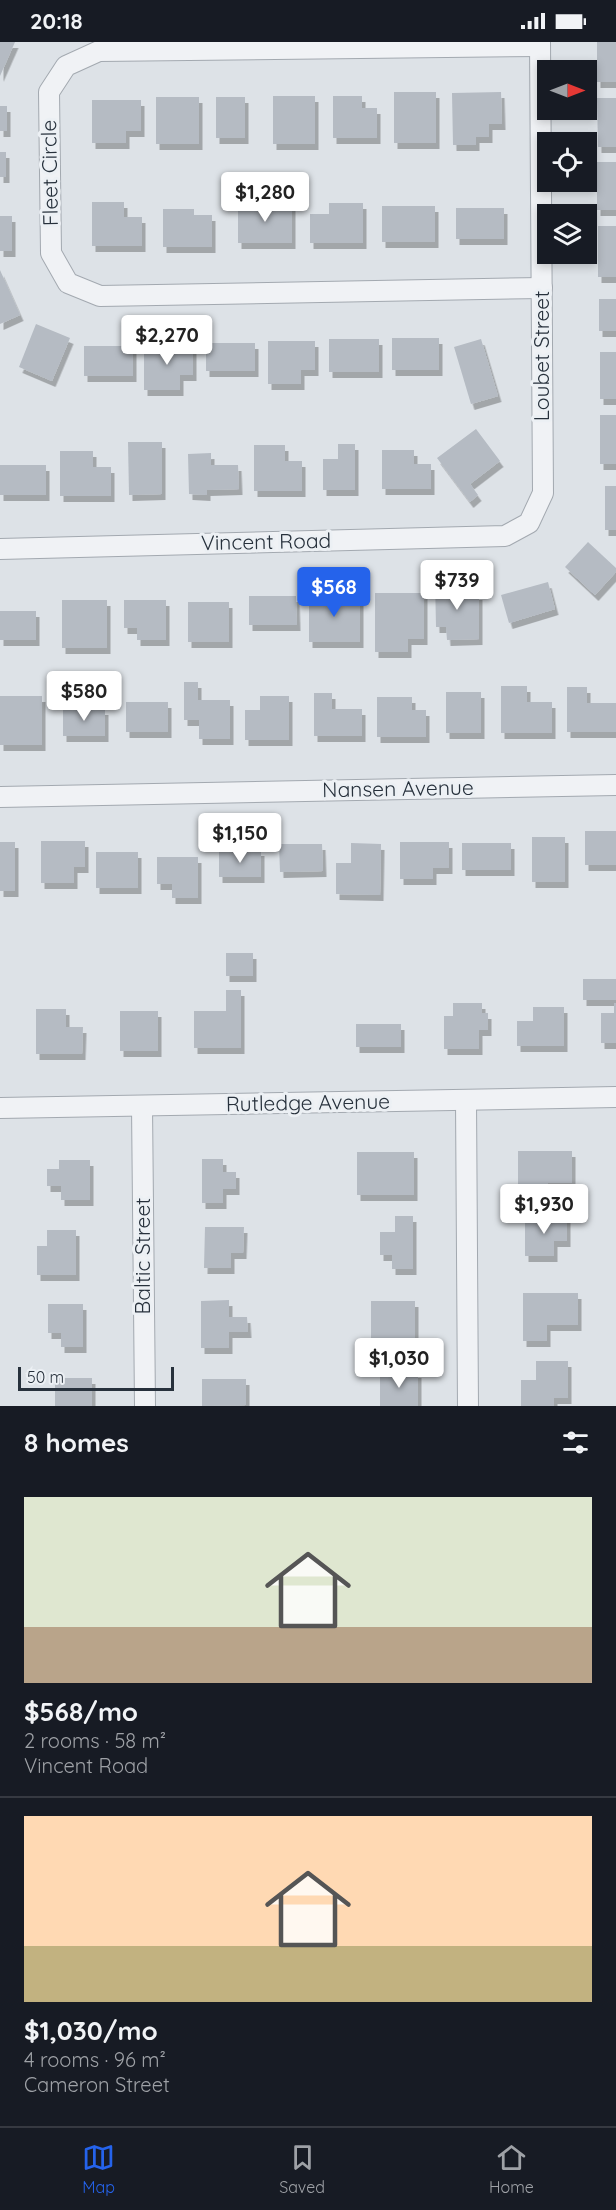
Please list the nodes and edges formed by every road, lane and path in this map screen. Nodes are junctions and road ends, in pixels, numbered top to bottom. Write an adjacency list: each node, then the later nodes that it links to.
1 (540, 44): 2 (street, Loubet Street); 2 (street, Fleet Circle)
2 (542, 288): 3 (street, Loubet Street)
3 (529, 523): 4 (street, Vincent Road)
4 (0, 549)
5 (616, 785): 6 (street, Nansen Avenue)
6 (0, 797)
7 (616, 1097): 8 (street, Rutledge Avenue)
8 (466, 1100): 9 (street, Rutledge Avenue); 12 (street)
9 (142, 1106): 10 (street, Rutledge Avenue); 11 (street, Baltic Street)
10 (0, 1108)
11 (145, 1406)
12 (468, 1406)

